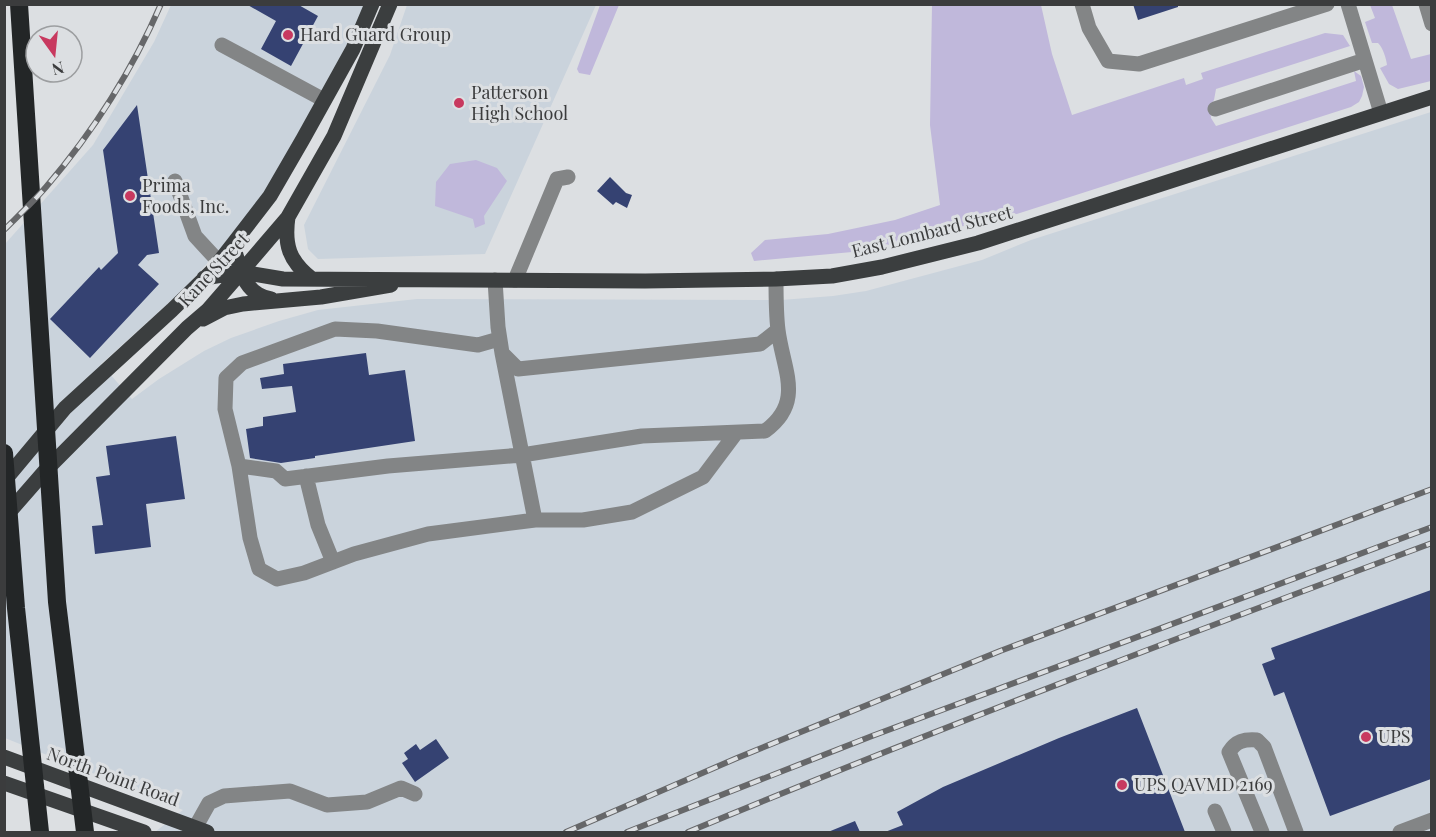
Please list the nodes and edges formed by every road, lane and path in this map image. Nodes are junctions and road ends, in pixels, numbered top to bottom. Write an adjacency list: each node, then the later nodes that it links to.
1 (19, 4): 48 (highway)
2 (372, 4): 12 (main road, Kane Street)
3 (390, 4): 17 (main road, Kane Street)
4 (1082, 4): 5 (street)
5 (1327, 4)
6 (1348, 4): 10 (street)
7 (1426, 4): 8 (street)
8 (1431, 24)
9 (222, 45): 12 (street)
10 (1365, 60): 13 (street); 14 (street)
11 (1431, 97): 14 (main road, East Lombard Street)
12 (324, 100): 18 (main road, Kane Street)
13 (1215, 109)
14 (1381, 113): 24 (main road, East Lombard Street)
15 (568, 177): 26 (street)
16 (175, 181): 19 (street)
17 (288, 217): 20 (main road, Kane Street); 22 (main road)
18 (233, 244): 19 (main road, Kane Street); 20 (main road)
19 (219, 262): 21 (main road, Kane Street)
20 (242, 273): 21 (main road, East Lombard Street); 22 (main road, East Lombard Street); 27 (main road); 28 (main road, Kane Street)
21 (204, 278): 36 (main road, Kane Street)
22 (312, 279): 23 (main road, East Lombard Street)
23 (422, 279): 25 (main road, East Lombard Street); 27 (main road, East Lombard Street)
24 (776, 279): 26 (main road, East Lombard Street); 29 (street)
25 (495, 280): 26 (main road, East Lombard Street); 30 (street)
26 (515, 280)
27 (286, 299): 28 (main road)
28 (187, 328): 37 (main road, Kane Street)
29 (778, 330): 30 (street); 31 (street)
30 (500, 340): 33 (street); 34 (street)
31 (736, 433): 33 (street); 38 (street)
32 (4, 453): 47 (highway)
33 (522, 455): 35 (street); 38 (street)
34 (239, 466): 35 (street); 39 (street)
35 (306, 477): 39 (street)
36 (4, 481)
37 (4, 518)
38 (535, 520): 39 (street)
39 (333, 562)
40 (4, 757): 41 (main road, North Point Road)
41 (26, 765): 42 (main road); 46 (main road, North Point Road)
42 (11, 785): 49 (main road)
43 (414, 794): 46 (street)
44 (1215, 811): 50 (street)
45 (1431, 820): 53 (street)
46 (201, 830)
47 (40, 832)
48 (85, 832)
49 (144, 832)
50 (1224, 832)
51 (1262, 832): 52 (street)
52 (1296, 832)
53 (1400, 832)

